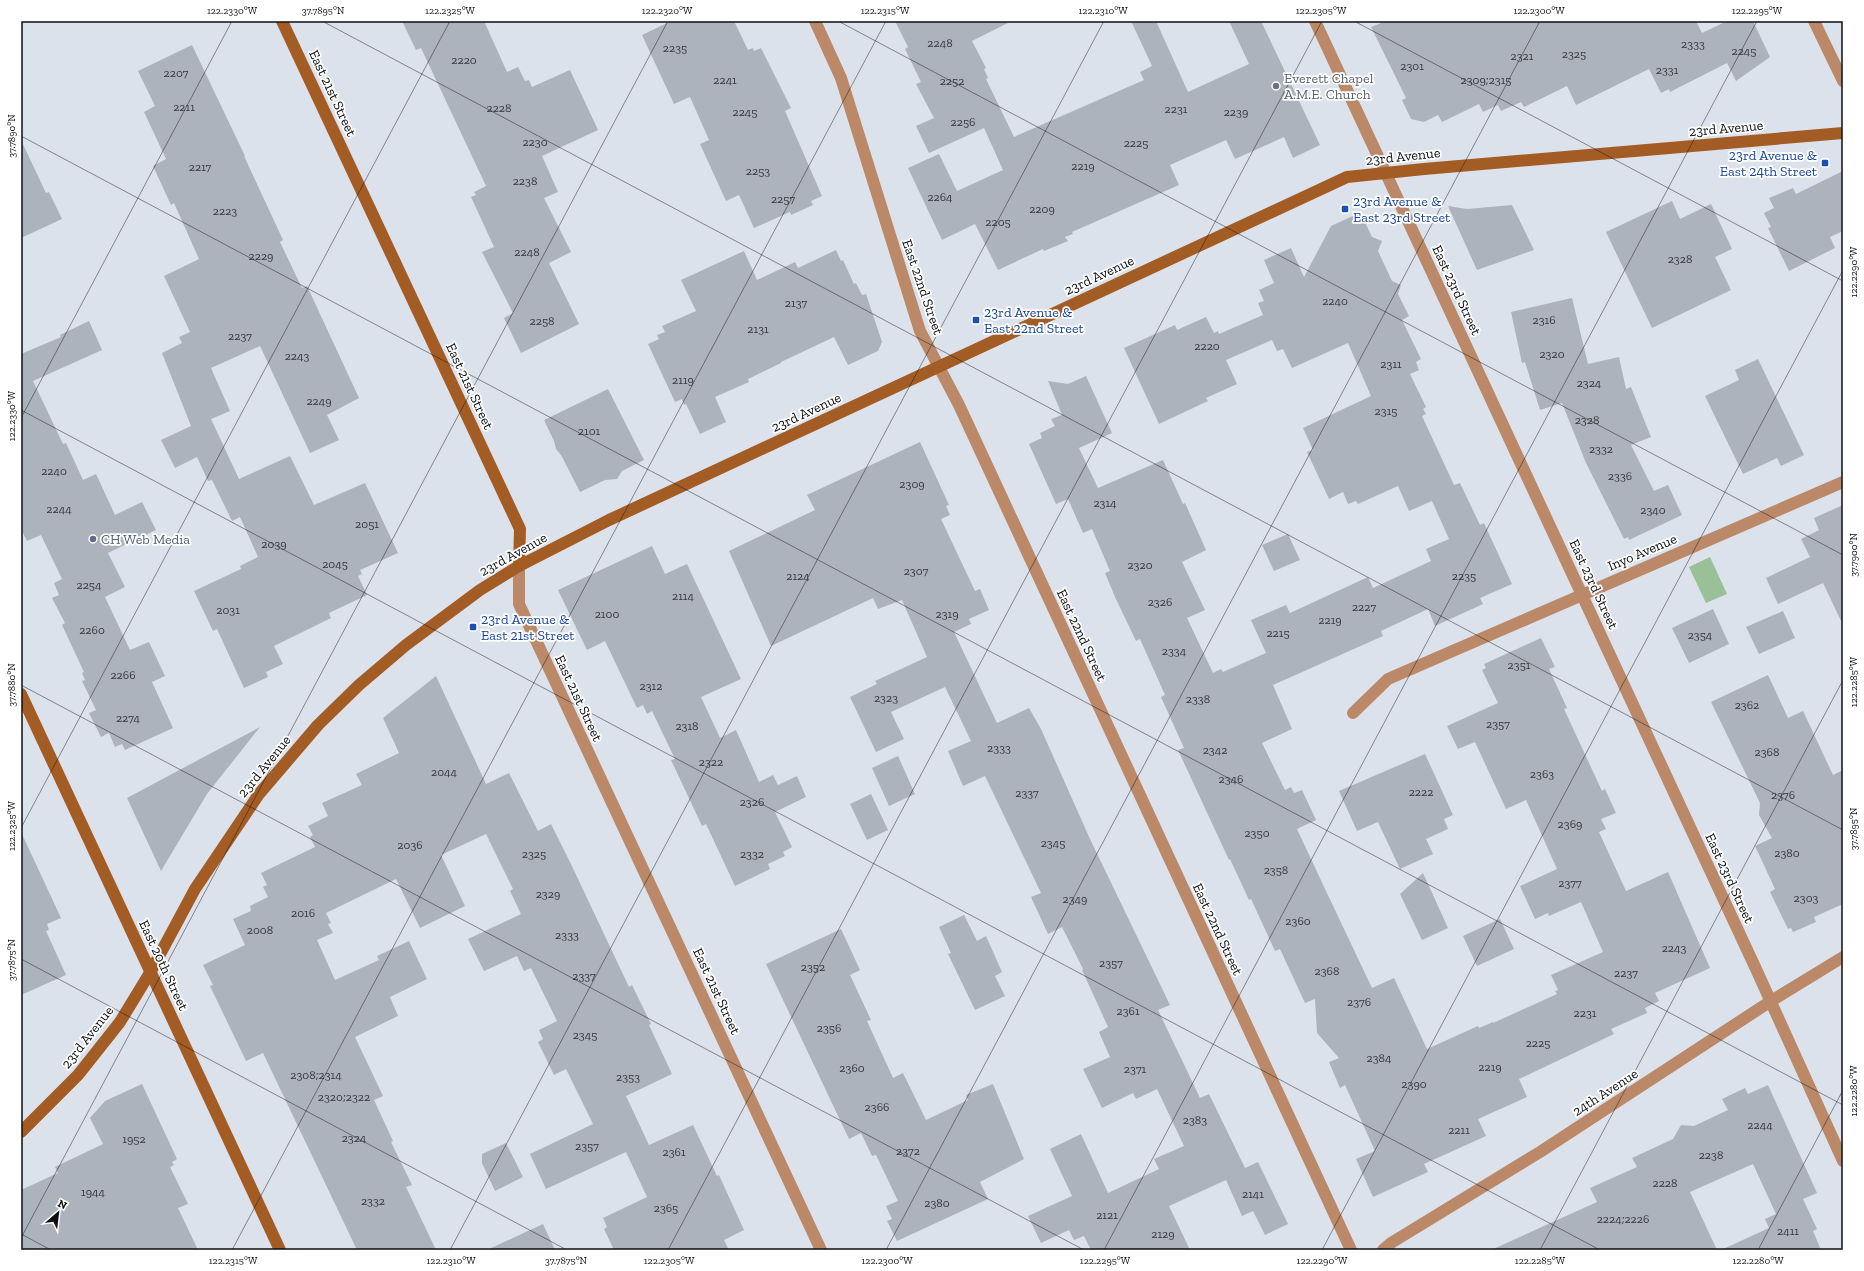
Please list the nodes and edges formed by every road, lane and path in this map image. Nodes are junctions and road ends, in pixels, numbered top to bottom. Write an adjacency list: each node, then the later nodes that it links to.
1 (282, 21): 10 (street, East 21st Street)
2 (815, 21): 8 (street, East 22nd Street)
3 (1315, 21): 7 (street, East 23rd Street)
4 (1814, 21): 5 (street)
5 (1843, 81)
6 (1843, 133): 7 (street, 23rd Avenue)
7 (1386, 173): 8 (street, 23rd Avenue); 11 (street, East 23rd Street)
8 (939, 367): 10 (street, 23rd Avenue); 21 (street, East 22nd Street)
9 (1843, 482): 11 (street, Inyo Avenue)
10 (519, 566): 15 (street, 23rd Avenue); 20 (street, East 21st Street)
11 (1582, 594): 13 (street, Inyo Avenue); 16 (street, East 23rd Street)
12 (21, 694): 15 (street, East 20th Street)
13 (1353, 713)
14 (1843, 957): 16 (street, 24th Avenue)
15 (151, 971): 17 (street, 23rd Avenue); 19 (street, East 20th Street)
16 (1771, 1001): 18 (street, East 23rd Street); 22 (street, 24th Avenue)
17 (21, 1132)
18 (1843, 1161)
19 (280, 1250)
20 (821, 1250)
21 (1352, 1250)
22 (1383, 1250)

